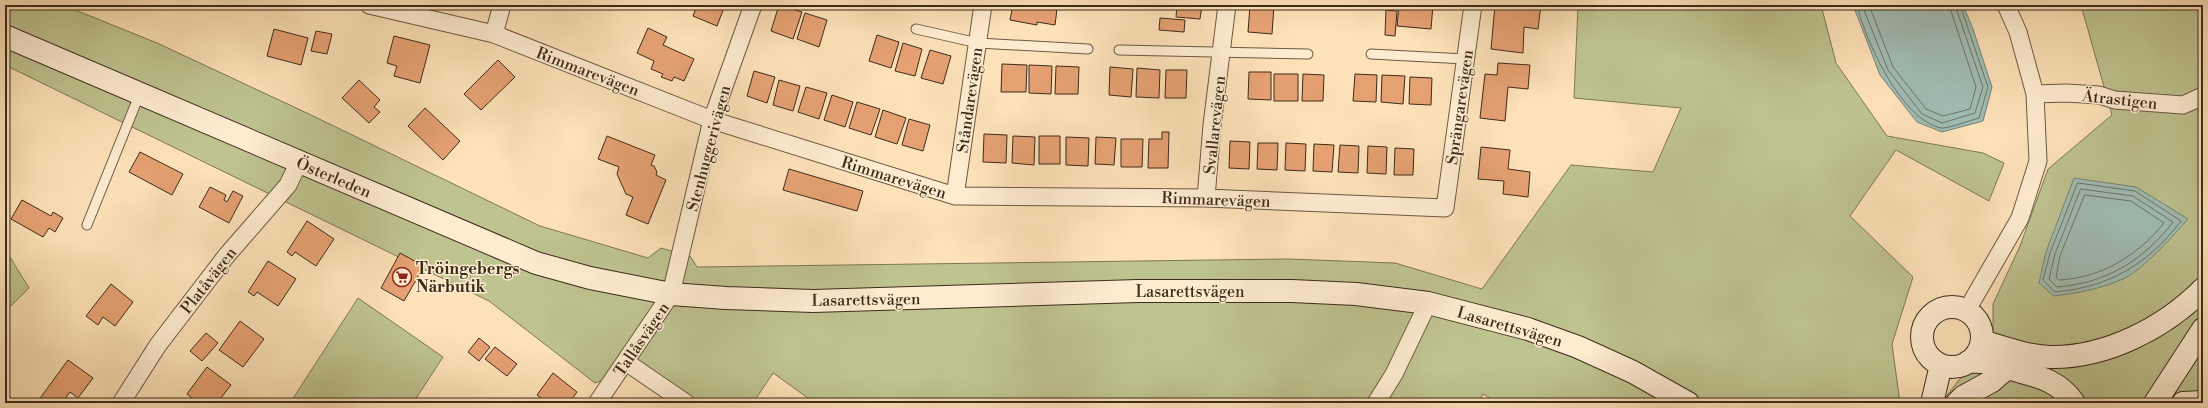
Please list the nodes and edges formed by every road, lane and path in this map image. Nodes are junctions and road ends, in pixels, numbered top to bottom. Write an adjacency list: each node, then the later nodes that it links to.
1 (369, 5): 9 (street, Rimmarevägen)
2 (502, 5): 9 (street)
3 (753, 5): 21 (street, Stenhuggerivägen)
4 (983, 5): 11 (street, Ståndarevägen)
5 (1227, 5): 14 (street, Svallarevägen)
6 (1473, 5): 17 (street, Sprängarevägen)
7 (2006, 5): 19 (street)
8 (916, 29): 11 (lane)
9 (494, 34): 21 (street, Rimmarevägen)
10 (5, 36): 18 (street, Österleden)
11 (978, 43): 12 (lane); 23 (street, Ståndarevägen)
12 (1088, 49)
13 (1119, 50): 14 (lane, Svallarevägen)
14 (1222, 52): 15 (lane, Svallarevägen); 24 (street, Svallarevägen)
15 (1308, 54)
16 (1371, 54): 17 (lane)
17 (1465, 59): 25 (street, Sprängarevägen)
18 (140, 93): 22 (street, Österleden); 26 (lane)
19 (2035, 94): 20 (street, Ätrastigen); 30 (street)
20 (2203, 96)
21 (712, 120): 23 (street, Rimmarevägen); 28 (street, Stenhuggerivägen)
22 (299, 162): 28 (street, Österleden); 38 (street, Platåvägen)
23 (955, 196): 24 (street, Rimmarevägen)
24 (1206, 198): 25 (street, Rimmarevägen)
25 (1445, 208)
26 (87, 225)
27 (2203, 289): 32 (street)
28 (671, 294): 29 (street, Lasarettsvägen); 33 (street, Tallåsvägen)
29 (1428, 304): 41 (street); 42 (street, Lasarettsvägen)
30 (1968, 310): 32 (street); 35 (street)
31 (2203, 329): 46 (street)
32 (1982, 341): 34 (street)
33 (626, 362): 39 (street, Tallåsvägen); 40 (street)
34 (1968, 362): 35 (street); 36 (street)
35 (1941, 365): 43 (street)
36 (2007, 368): 44 (street); 45 (street)
37 (2203, 402): 47 (street)
38 (121, 403)
39 (597, 403)
40 (686, 403)
41 (1376, 403)
42 (1688, 403)
43 (1932, 403)
44 (1957, 403)
45 (2074, 403)
46 (2155, 403)
47 (2183, 403)

